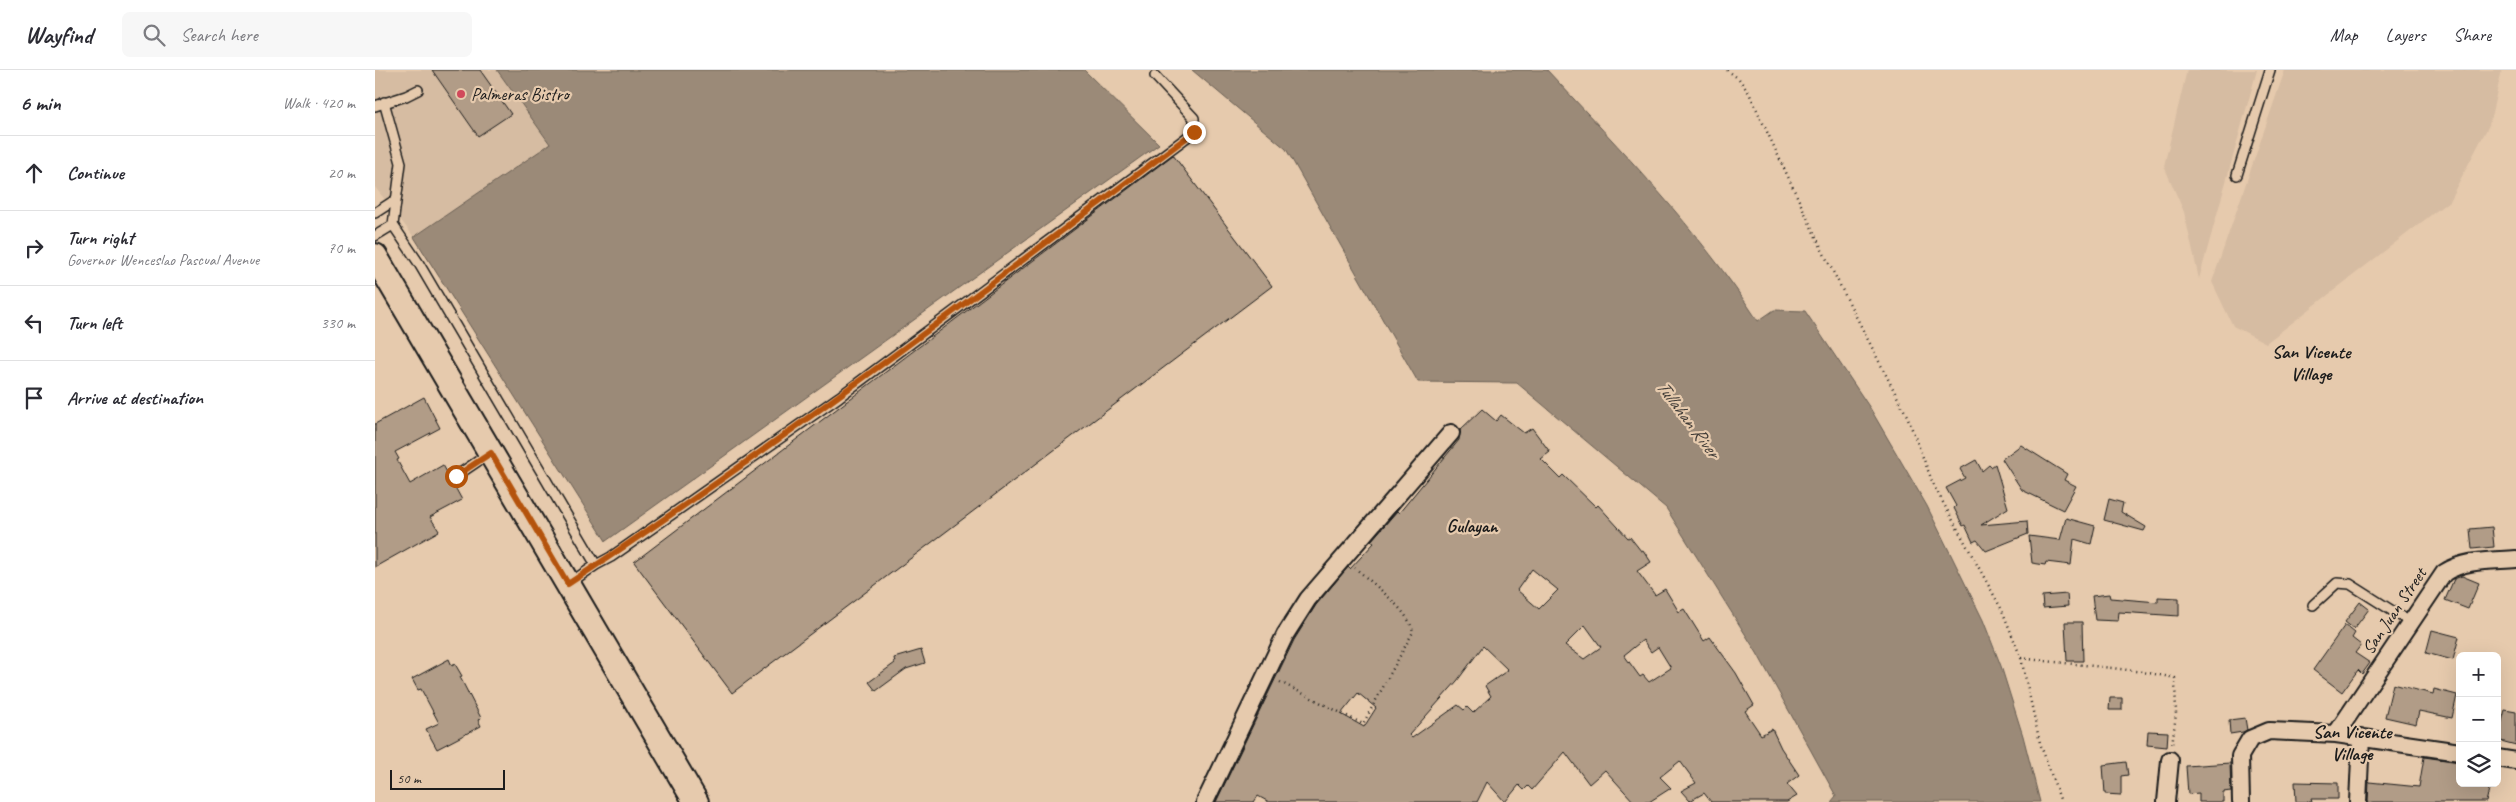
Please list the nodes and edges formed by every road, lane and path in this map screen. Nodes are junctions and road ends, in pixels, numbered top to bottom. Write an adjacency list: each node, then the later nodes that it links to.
1 (1727, 70): 22 (path)
2 (2269, 70): 7 (lane)
3 (1155, 76): 18 (lane)
4 (418, 90): 5 (lane)
5 (384, 102): 6 (lane); 8 (lane)
6 (375, 106)
7 (2237, 175)
8 (395, 200): 9 (lane); 10 (lane)
9 (375, 213)
10 (393, 225): 11 (lane); 18 (lane)
11 (375, 236)
12 (375, 256): 14 (main road)
13 (1451, 433): 16 (street)
14 (491, 453): 15 (lane); 19 (main road)
15 (456, 476)
16 (1342, 558): 23 (street); 23 (path)
17 (2516, 559): 21 (street, San Juan Street)
18 (596, 565): 19 (lane)
19 (568, 584): 30 (main road)
20 (2313, 605): 21 (lane)
21 (2410, 622): 24 (street, San Juan Street)
22 (2021, 658): 28 (path); 32 (path)
23 (1266, 675): 31 (street)
24 (2336, 734): 25 (street); 34 (street)
25 (2361, 737): 26 (street); 35 (street)
26 (2456, 751)
27 (2501, 759): 29 (street)
28 (2170, 760): 33 (street)
29 (2516, 761)
30 (695, 802)
31 (1205, 802)
32 (2061, 802)
33 (2166, 802)
34 (2241, 802)
35 (2358, 802)

